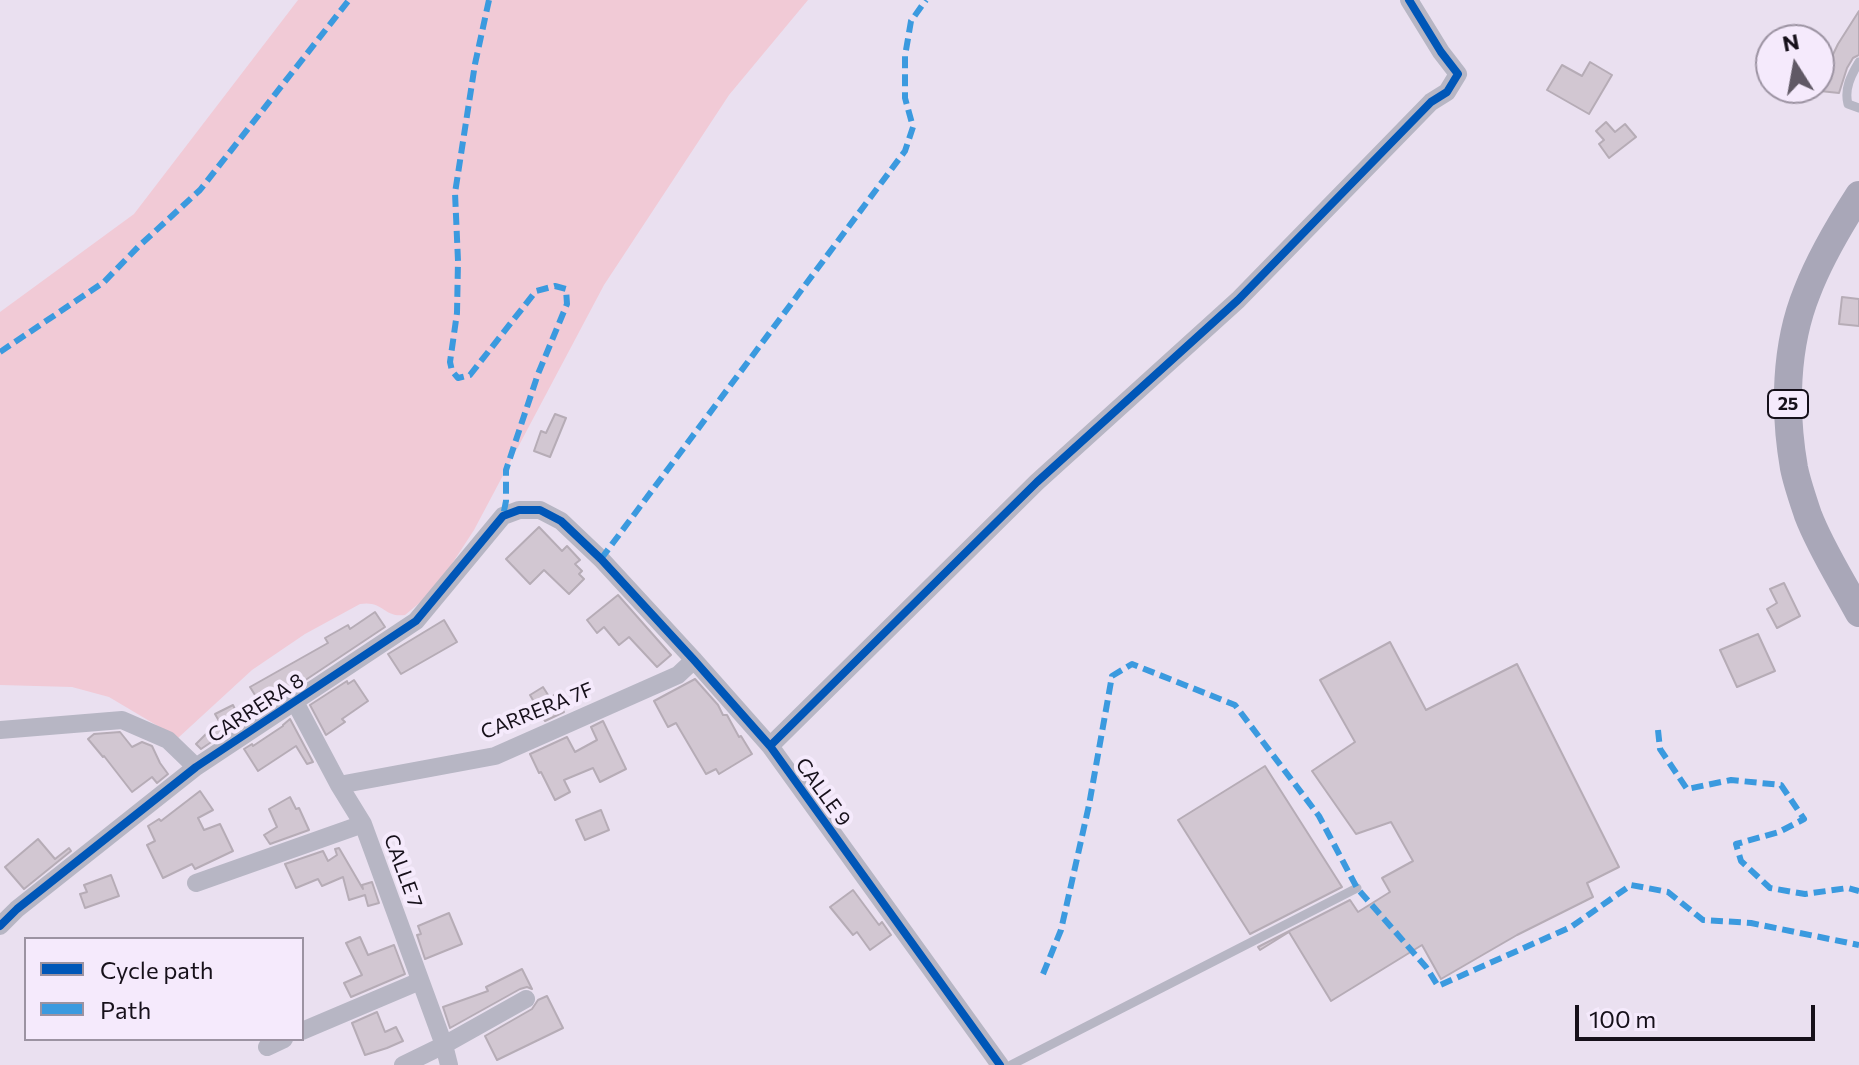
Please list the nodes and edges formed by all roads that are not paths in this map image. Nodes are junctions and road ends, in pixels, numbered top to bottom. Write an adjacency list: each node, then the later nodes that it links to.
1 (1409, 0): 10 (street)
2 (1859, 62): 3 (lane)
3 (1859, 108)
4 (1859, 195): 6 (main road, 25)
5 (519, 510): 7 (street, CALLE 9); 8 (street, CARRERA 8)
6 (1859, 613)
7 (694, 660): 10 (street, CALLE 9); 12 (street, CARRERA 7F)
8 (295, 702): 11 (street, CARRERA 8); 12 (street, CALLE 7)
9 (0, 730): 11 (street)
10 (770, 746): 23 (street, CALLE 9)
11 (196, 767): 16 (street, CARRERA 8)
12 (339, 785): 13 (street, CALLE 7)
13 (363, 824): 14 (street); 17 (street, CALLE 7)
14 (196, 883)
15 (1357, 888): 24 (lane)
16 (0, 926)
17 (420, 981): 19 (street); 20 (street, CALLE 7)
18 (526, 999): 20 (street)
19 (304, 1030)
20 (444, 1045): 21 (street); 22 (street, CALLE 7)
21 (403, 1065)
22 (449, 1065)
23 (1000, 1065)
24 (1011, 1065)

